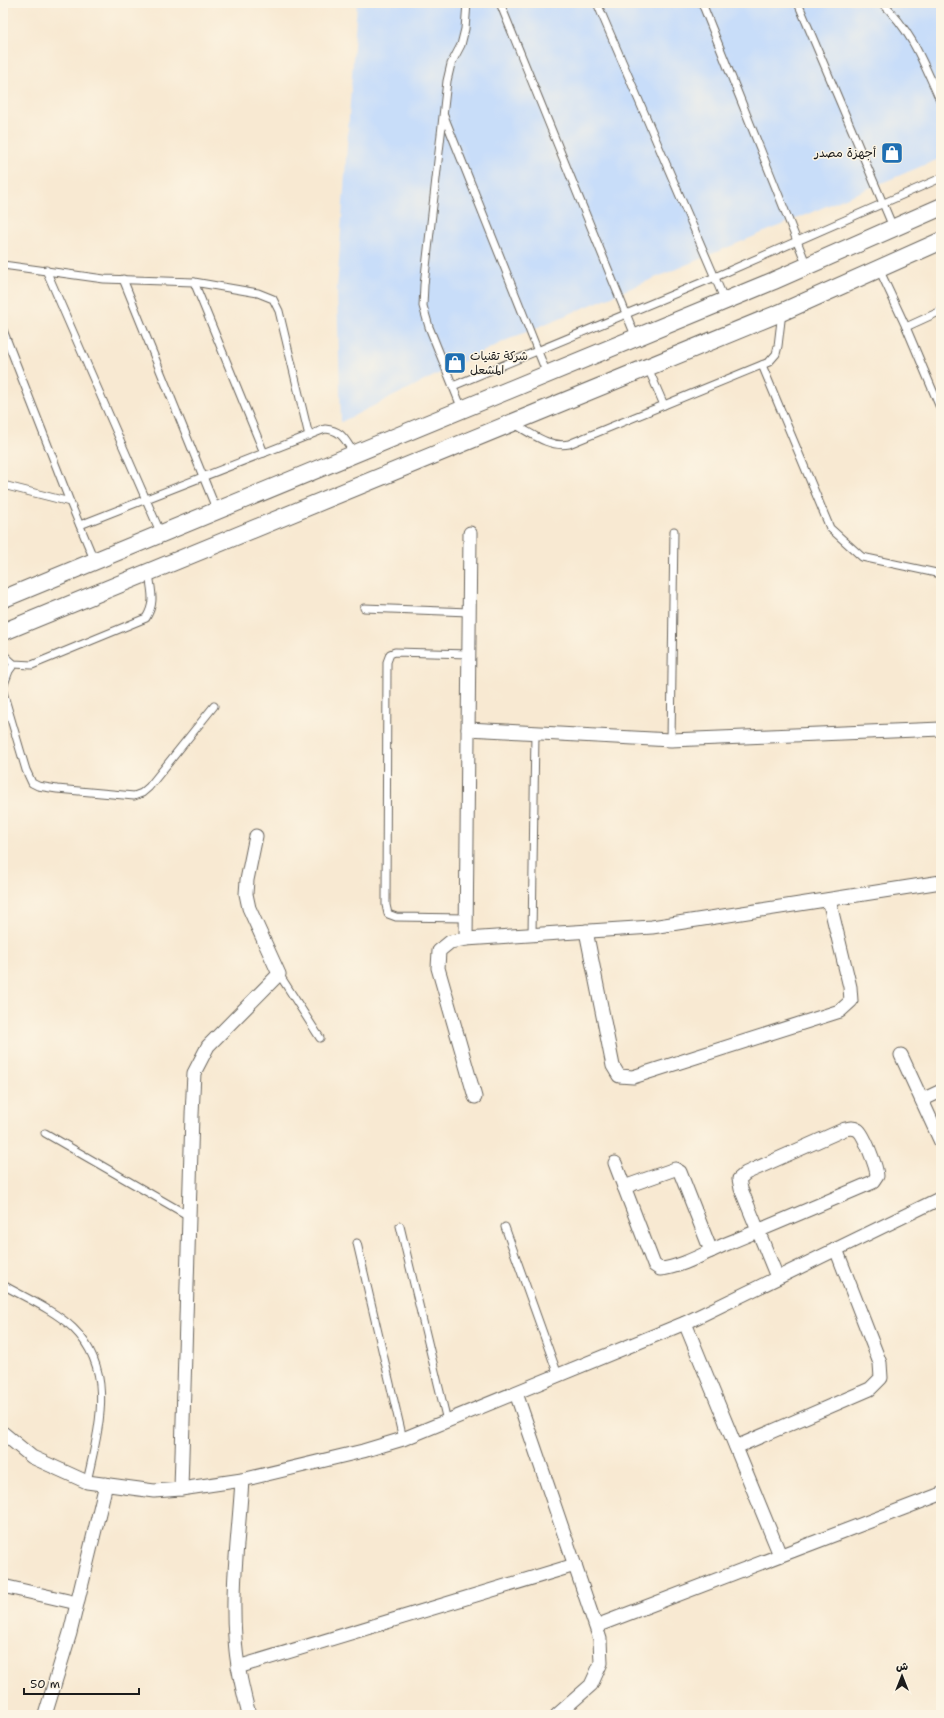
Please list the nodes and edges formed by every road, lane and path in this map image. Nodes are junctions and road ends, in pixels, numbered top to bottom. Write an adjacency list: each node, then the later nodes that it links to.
1 (467, 3): 8 (lane)
2 (500, 3): 25 (lane)
3 (597, 3): 19 (lane)
4 (702, 3): 13 (lane)
5 (798, 3): 10 (lane)
6 (882, 3): 7 (lane)
7 (941, 102)
8 (443, 114): 29 (lane); 33 (lane)
9 (941, 178): 10 (lane)
10 (883, 202): 12 (lane); 13 (lane)
11 (941, 207): 12 (street)
12 (894, 227): 16 (street)
13 (797, 240): 16 (lane); 19 (lane)
14 (941, 242): 17 (street)
15 (3, 264): 18 (lane)
16 (807, 266): 22 (street)
17 (879, 269): 24 (street); 26 (lane)
18 (46, 270): 20 (lane); 43 (lane)
19 (715, 277): 22 (lane); 25 (lane)
20 (123, 279): 21 (lane); 41 (lane)
21 (194, 282): 38 (lane); 39 (lane)
22 (725, 301): 28 (street)
23 (941, 311): 26 (lane)
24 (782, 312): 30 (lane); 31 (street)
25 (626, 314): 28 (lane); 29 (lane)
26 (906, 327): 36 (lane)
27 (3, 330): 44 (lane)
28 (636, 338): 32 (street)
29 (538, 351): 32 (lane); 33 (lane)
30 (762, 365): 34 (lane); 52 (lane)
31 (648, 367): 34 (lane); 37 (street)
32 (547, 374): 35 (street)
33 (453, 386): 35 (lane)
34 (664, 405): 37 (lane)
35 (462, 410): 40 (street)
36 (941, 410)
37 (512, 424): 51 (street)
38 (309, 436): 39 (lane); 40 (lane)
39 (264, 453): 41 (lane)
40 (355, 454): 45 (street)
41 (203, 477): 43 (lane); 45 (lane)
42 (3, 485): 44 (lane)
43 (146, 500): 46 (lane); 49 (lane)
44 (70, 502): 46 (lane)
45 (217, 511): 49 (street)
46 (80, 525): 50 (lane)
47 (674, 531): 66 (lane)
48 (470, 533): 55 (street)
49 (161, 534): 50 (street)
50 (95, 562): 53 (street)
51 (149, 573): 56 (street); 59 (lane)
52 (941, 574)
53 (3, 599)
54 (364, 608): 55 (lane)
55 (469, 612): 58 (street)
56 (3, 632)
57 (3, 654): 59 (lane)
58 (469, 654): 63 (street); 70 (lane)
59 (14, 664): 60 (lane)
60 (3, 686)
61 (3, 692): 62 (lane)
62 (214, 706)
63 (468, 729): 65 (street); 70 (street)
64 (941, 729): 66 (street)
65 (535, 733): 66 (street); 72 (lane)
66 (672, 740)
67 (256, 836): 74 (street)
68 (941, 882): 69 (street)
69 (830, 900): 71 (street); 71 (street)
70 (466, 918): 73 (street)
71 (586, 931): 72 (street)
72 (532, 934): 73 (street)
73 (466, 939): 78 (street)
74 (279, 974): 75 (lane); 85 (street)
75 (320, 1038)
76 (901, 1055): 79 (street)
77 (941, 1091): 79 (street)
78 (475, 1097)
79 (922, 1100): 81 (street)
80 (45, 1134): 85 (lane)
81 (941, 1142)
82 (615, 1163): 83 (street)
83 (624, 1187): 91 (street); 91 (street)
84 (941, 1198): 90 (street)
85 (189, 1216): 104 (street)
86 (400, 1226): 97 (lane)
87 (505, 1227): 95 (lane)
88 (758, 1231): 88 (street); 91 (street); 92 (street)
89 (357, 1243): 99 (lane)
90 (836, 1249): 92 (street); 100 (street)
91 (711, 1251)
92 (777, 1277): 94 (street)
93 (3, 1285): 102 (lane)
94 (685, 1322): 95 (street); 100 (street)
95 (558, 1375): 96 (street)
96 (516, 1393): 97 (street); 107 (street)
97 (446, 1421): 99 (street)
98 (3, 1432): 102 (street)
99 (403, 1439): 101 (street)
100 (736, 1447): 106 (street)
101 (242, 1480): 104 (street); 111 (street)
102 (87, 1482): 103 (street)
103 (106, 1484): 104 (street); 109 (street)
104 (181, 1489)
105 (941, 1494): 106 (street)
106 (780, 1555): 110 (street)
107 (575, 1565): 110 (street); 111 (street)
108 (3, 1586): 109 (street)
109 (77, 1603): 112 (street)
110 (596, 1626): 114 (street)
111 (238, 1667): 113 (street)
112 (46, 1715)
113 (249, 1715)
114 (557, 1715)

